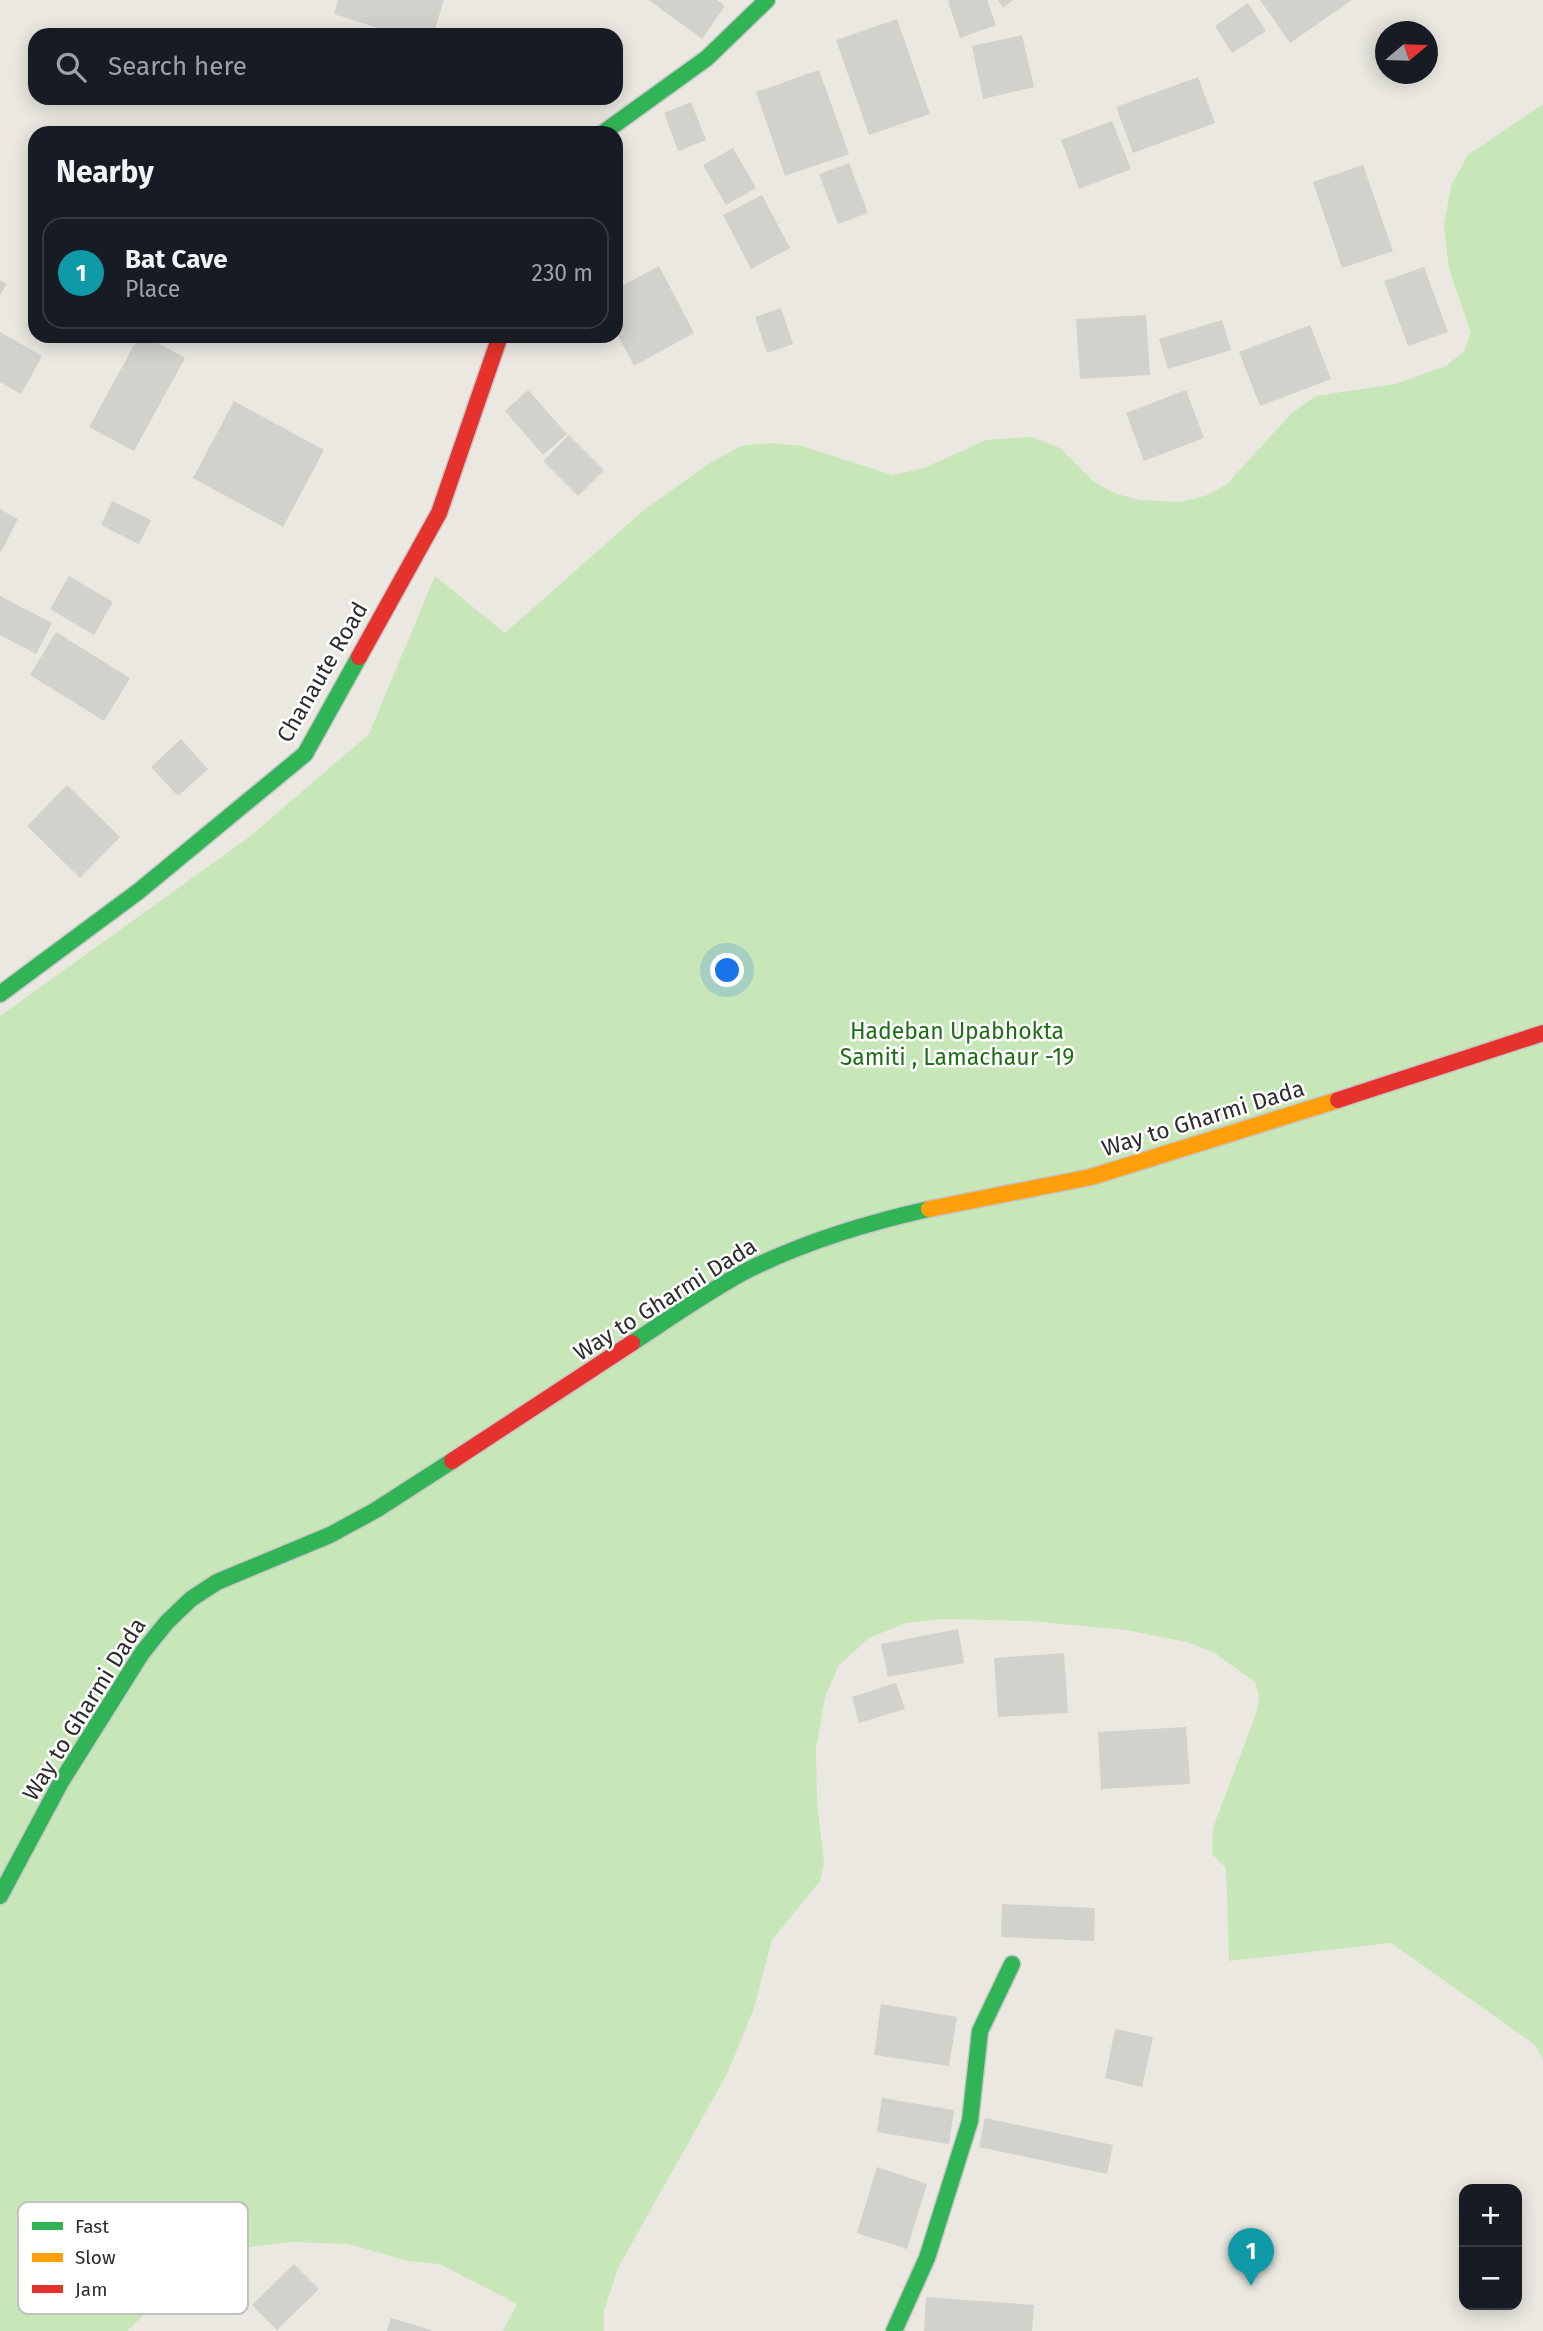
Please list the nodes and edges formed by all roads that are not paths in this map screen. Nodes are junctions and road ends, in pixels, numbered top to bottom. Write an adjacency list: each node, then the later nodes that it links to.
1 (767, 0): 2 (street)
2 (613, 126)
3 (498, 343): 4 (street, Chanaute Road)
4 (0, 994)
5 (1543, 1033): 6 (street, Way to Gharmi Dada)
6 (0, 1896)
7 (1012, 1964): 8 (street)
8 (894, 2331)

